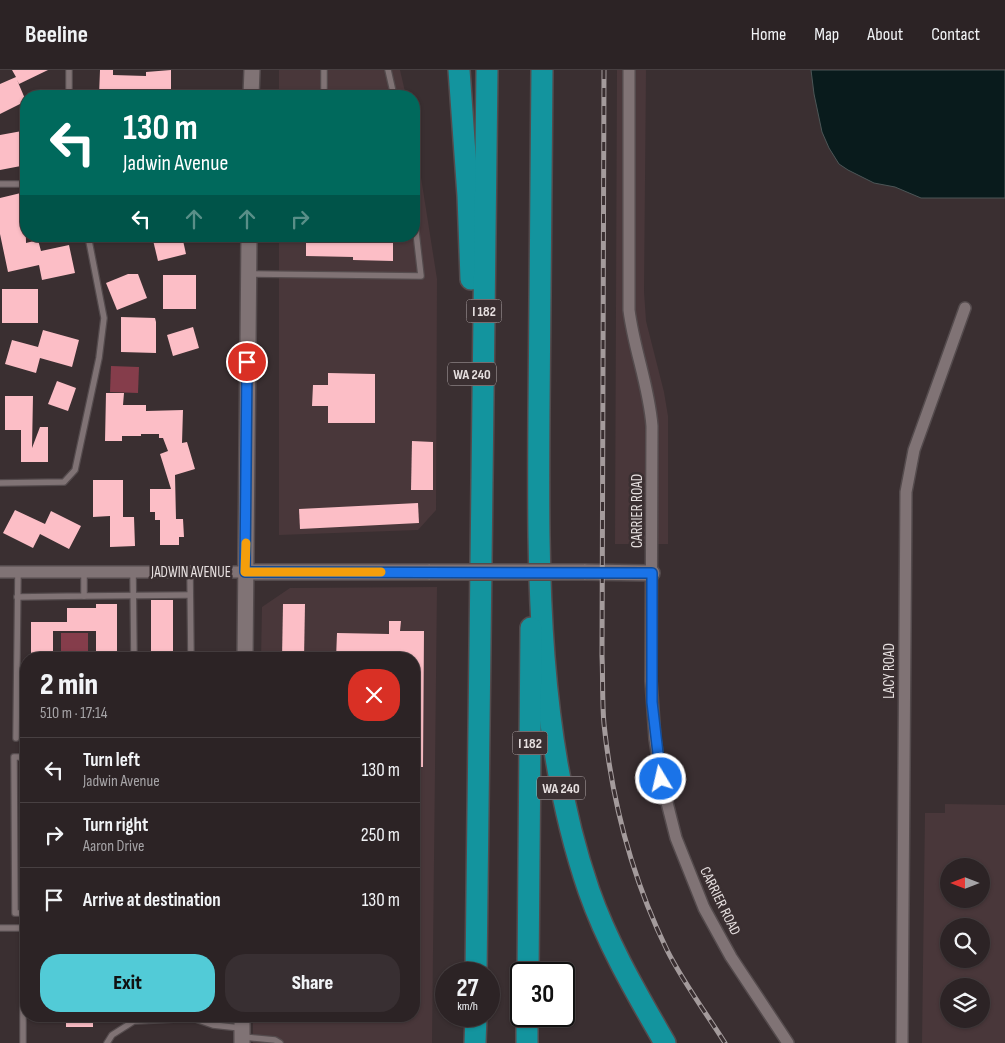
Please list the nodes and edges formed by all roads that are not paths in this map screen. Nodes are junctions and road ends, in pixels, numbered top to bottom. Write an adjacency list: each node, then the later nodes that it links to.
1 (69, 70): 10 (lane)
2 (252, 70): 11 (street)
3 (324, 70): 12 (lane)
4 (388, 70): 13 (lane)
5 (445, 70): 16 (highway)
6 (459, 70): 16 (highway, WA 240)
7 (487, 70): 24 (highway, I 182)
8 (542, 70): 23 (highway, I 182)
9 (629, 70): 31 (street, CARRIER ROAD)
10 (69, 90)
11 (251, 90)
12 (324, 90)
13 (393, 90)
14 (0, 184): 15 (lane)
15 (20, 184)
16 (468, 196): 24 (highway, WA 240)
17 (89, 242): 22 (lane)
18 (249, 242): 20 (street)
19 (418, 242): 20 (lane)
20 (248, 274): 30 (street)
21 (965, 308): 59 (street, LACY ROAD)
22 (0, 483)
23 (538, 513): 45 (highway, I 182); 57 (highway, WA 240)
24 (481, 551): 44 (highway, I 182)
25 (0, 572): 26 (street, JADWIN AVENUE)
26 (18, 572): 27 (street, JADWIN AVENUE); 35 (lane)
27 (84, 572): 28 (street, JADWIN AVENUE); 33 (lane)
28 (133, 572): 29 (street, JADWIN AVENUE); 34 (lane)
29 (190, 572): 30 (street, JADWIN AVENUE); 32 (lane)
30 (245, 572): 31 (street, JADWIN AVENUE, bridge); 38 (street)
31 (652, 573): 58 (street, CARRIER ROAD)
32 (190, 595): 34 (lane); 37 (lane)
33 (84, 596): 34 (lane); 35 (lane)
34 (133, 596): 36 (lane)
35 (18, 597): 39 (lane)
36 (134, 652)
37 (191, 652)
38 (245, 652)
39 (16, 738)
40 (20, 758): 41 (lane)
41 (20, 913)
42 (0, 928): 43 (lane)
43 (20, 928)
44 (476, 962)
45 (528, 962)
46 (23, 1022): 52 (lane)
47 (132, 1022): 53 (lane)
48 (204, 1022): 51 (lane)
49 (476, 1027): 55 (highway)
50 (527, 1027): 56 (highway)
51 (242, 1031): 54 (lane)
52 (23, 1043)
53 (107, 1043)
54 (280, 1043)
55 (475, 1043)
56 (527, 1043)
57 (665, 1043)
58 (788, 1043)
59 (902, 1043)

